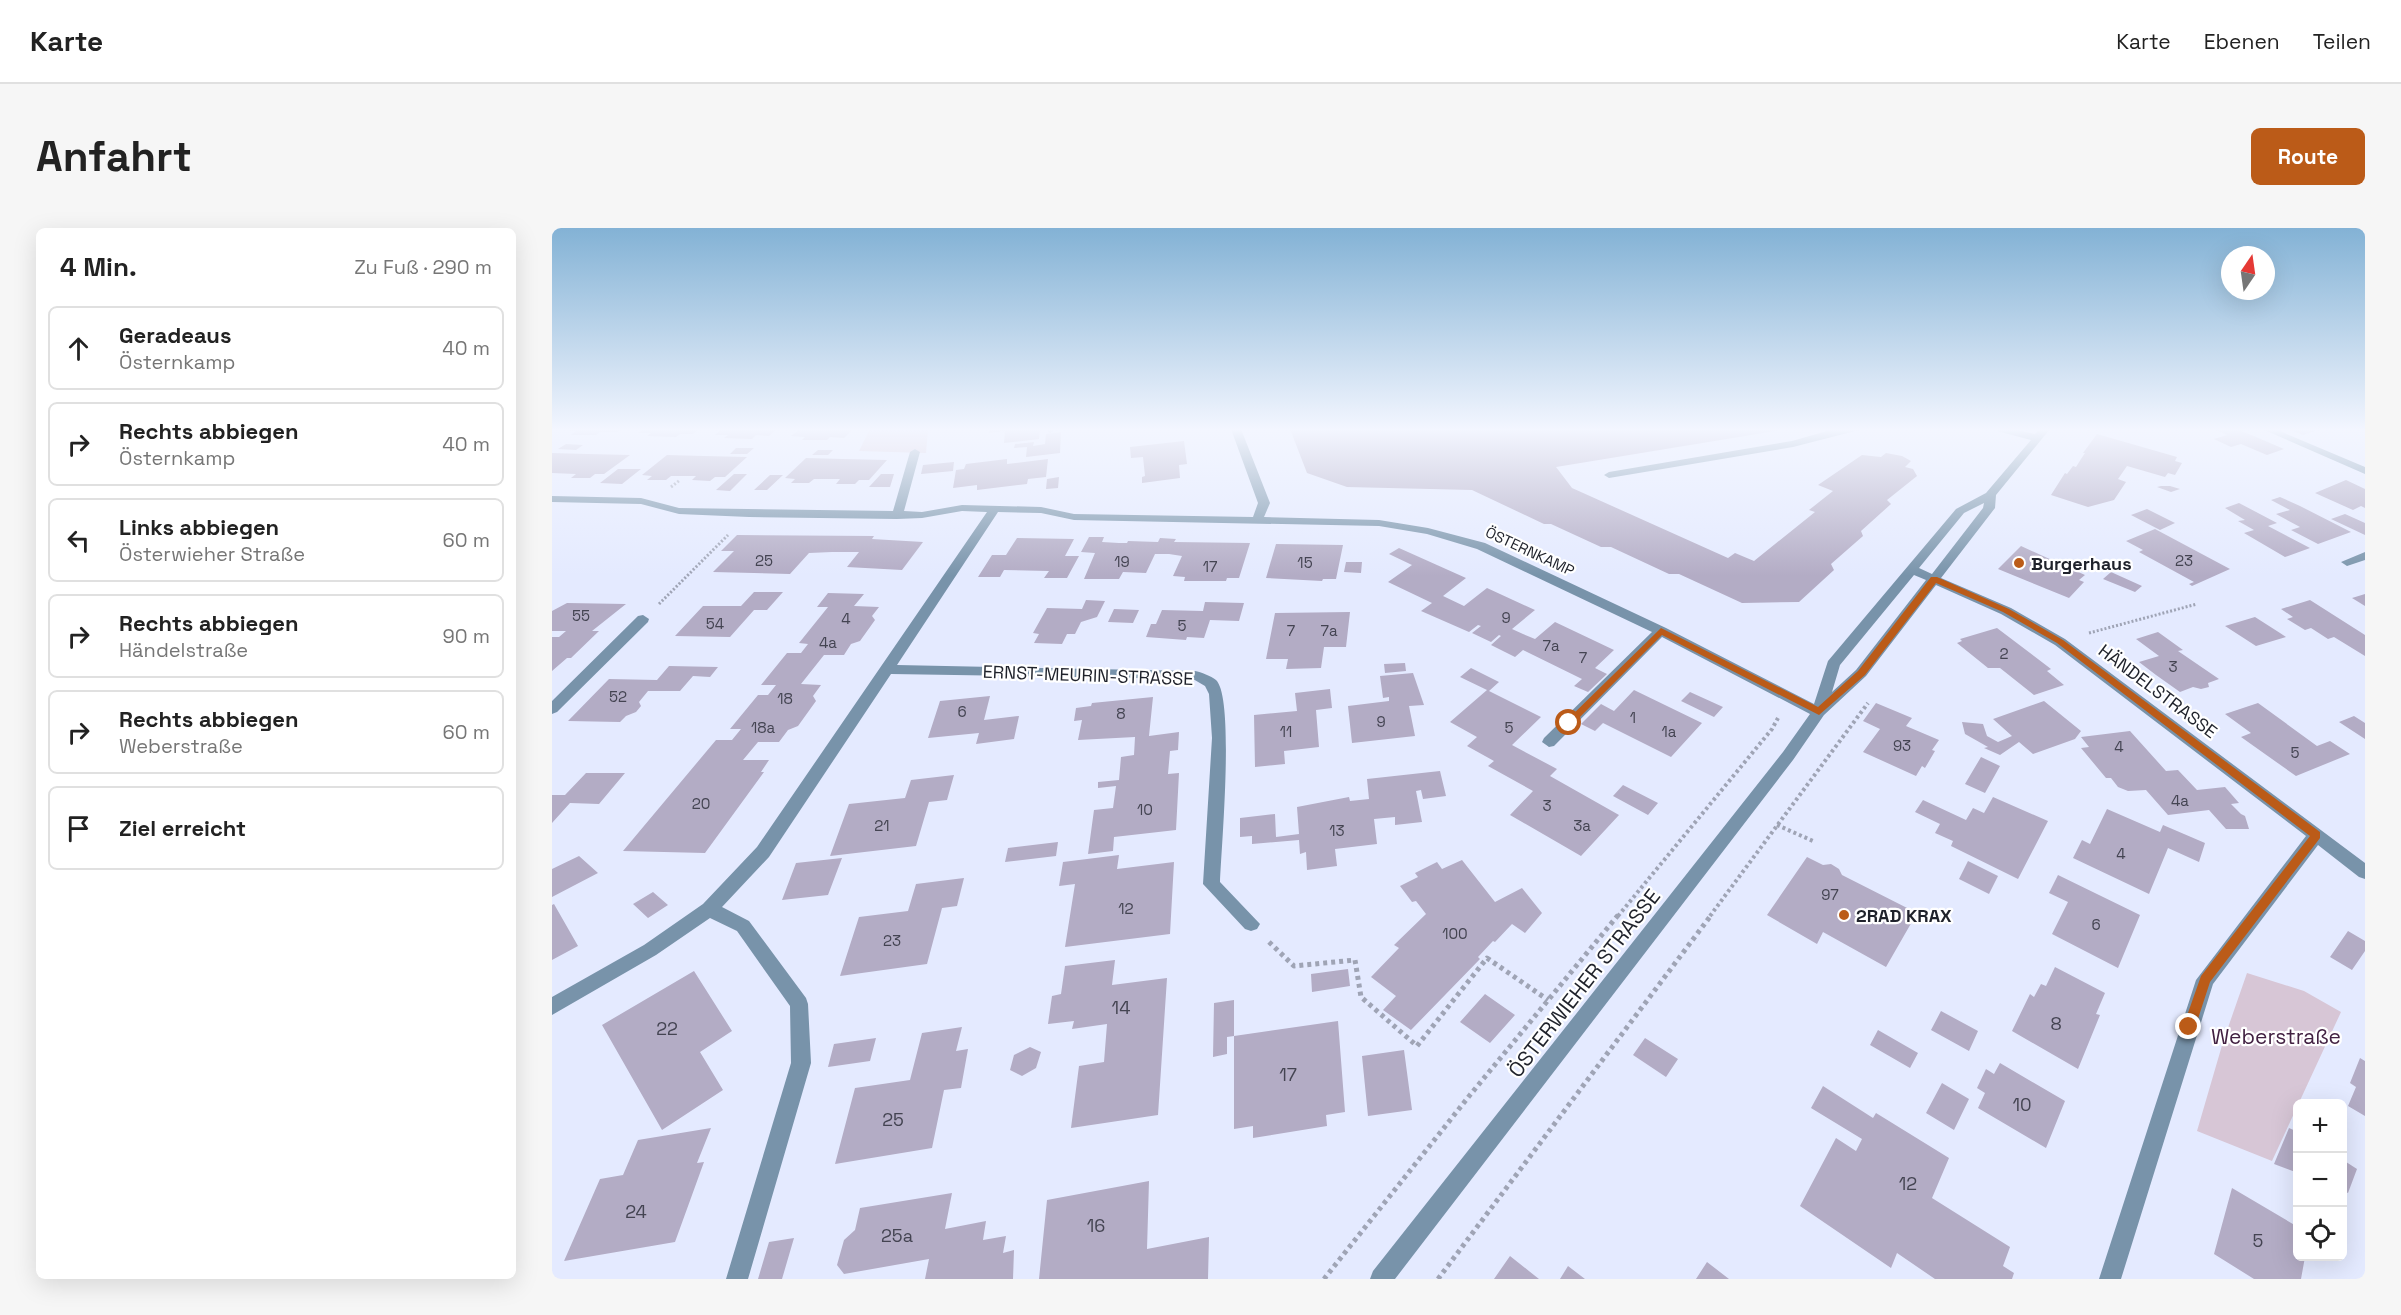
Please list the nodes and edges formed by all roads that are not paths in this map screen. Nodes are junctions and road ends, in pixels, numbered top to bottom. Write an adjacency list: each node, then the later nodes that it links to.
1 (908, 478): 7 (street)
2 (1255, 478): 8 (street)
3 (2004, 478): 4 (street, ÖSTERWIEHER STRASSE)
4 (1990, 495): 11 (street, ÖSTERWIEHER STRASSE); 12 (street, ÖSTERWIEHER STRASSE)
5 (552, 499): 7 (street, ÖSTERNKAMP)
6 (995, 509): 7 (street, ÖSTERNKAMP); 8 (street, ÖSTERNKAMP); 15 (street)
7 (897, 516)
8 (1257, 522): 14 (street, ÖSTERNKAMP)
9 (2365, 556): 10 (street)
10 (2347, 562)
11 (1911, 569): 12 (street, HÄNDELSTRASSE); 17 (street, ÖSTERWIEHER STRASSE)
12 (1934, 579): 17 (street, ÖSTERWIEHER STRASSE); 19 (street, HÄNDELSTRASSE)
13 (644, 619): 16 (street)
14 (1661, 631): 17 (street, ÖSTERNKAMP); 18 (street)
15 (885, 669): 21 (street); 22 (street, ERNST-MEURIN-STRASSE)
16 (552, 709)
17 (1819, 711): 25 (street, ÖSTERWIEHER STRASSE)
18 (1549, 742)
19 (2316, 835): 20 (street, HÄNDELSTRASSE); 26 (street)
20 (2365, 872)
21 (709, 909): 23 (street); 24 (street)
22 (1251, 924)
23 (552, 1007)
24 (737, 1279)
25 (1381, 1279)
26 (2110, 1279)

